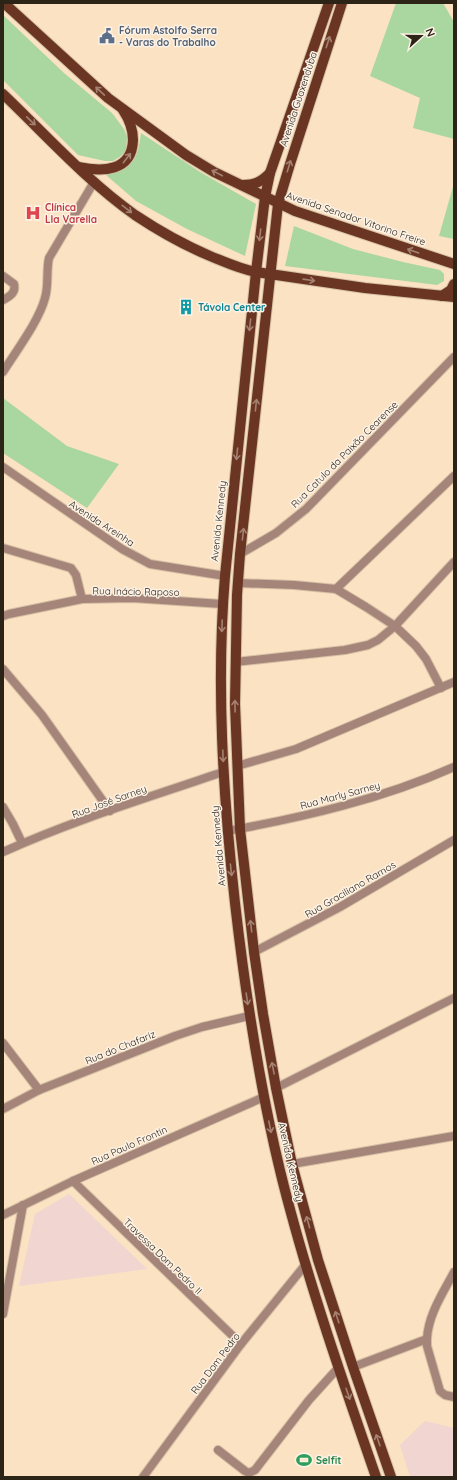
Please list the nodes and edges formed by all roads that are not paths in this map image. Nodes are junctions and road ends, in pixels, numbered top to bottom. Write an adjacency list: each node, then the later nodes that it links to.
1 (4, 3): 5 (main road, Avenida Senador Vitorino Freire, one-way to 1)
2 (329, 3): 7 (main road, Avenida Guaxenduba)
3 (342, 3): 11 (main road, Avenida Guaxenduba, one-way to 3)
4 (3, 94): 6 (main road, one-way to 6)
5 (122, 109): 6 (main road, one-way to 5); 9 (main road, Avenida Senador Vitorino Freire, one-way to 5)
6 (78, 167): 8 (main road)
7 (270, 173): 9 (main road); 10 (main road, Avenida Guaxenduba)
8 (94, 182): 13 (main road, one-way to 13); 21 (street)
9 (241, 186): 10 (main road, Avenida Senador Vitorino Freire)
10 (265, 197): 11 (main road, Avenida Senador Vitorino Freire); 13 (main road, Avenida Kennedy, one-way to 13)
11 (278, 204): 12 (main road, Avenida Senador Vitorino Freire, one-way to 11); 14 (main road, Avenida Kennedy)
12 (453, 267)
13 (256, 272): 14 (main road); 27 (main road, Avenida Kennedy, one-way to 27)
14 (270, 275): 17 (main road, one-way to 17); 25 (main road, Avenida Kennedy, one-way to 14)
15 (3, 276): 19 (street)
16 (454, 284): 17 (main road)
17 (442, 296): 18 (main road)
18 (454, 297)
19 (3, 300)
20 (454, 357): 25 (street, Rua Catulo da Paixão Cearense)
21 (3, 372)
22 (3, 467): 27 (street, Avenida Areinha)
23 (454, 476): 29 (street)
24 (3, 548): 30 (street)
25 (240, 554): 28 (main road, Avenida Kennedy)
26 (454, 562): 33 (street)
27 (225, 576): 31 (main road, Avenida Kennedy)
28 (238, 583): 29 (street); 34 (main road, Avenida Kennedy)
29 (336, 590): 33 (street)
30 (82, 599): 31 (street, Rua Inácio Raposo); 32 (street, Rua Inácio Raposo)
31 (222, 604): 40 (main road, Avenida Kennedy, one-way to 40)
32 (5, 614)
33 (394, 626): 34 (street); 37 (street)
34 (235, 662): 38 (main road, Avenida Kennedy, one-way to 34)
35 (3, 669): 42 (street)
36 (454, 682): 37 (street)
37 (441, 688): 38 (street)
38 (237, 766): 43 (main road, Avenida Kennedy)
39 (454, 767): 43 (street, Rua Marly Sarney)
40 (224, 772): 42 (street, Rua José Sarney); 44 (main road, Avenida Kennedy)
41 (3, 807): 46 (street)
42 (110, 811): 46 (street, Rua José Sarney)
43 (240, 829): 44 (street, Rua Marly Sarney); 48 (main road, Avenida Kennedy, one-way to 43)
44 (227, 832): 50 (main road, Avenida Kennedy, one-way to 50)
45 (454, 840): 48 (street, Rua Graciliano Ramos)
46 (22, 844): 47 (street, Rua José Sarney)
47 (3, 852)
48 (254, 952): 52 (main road, Avenida Kennedy, one-way to 48)
49 (454, 998): 52 (street)
50 (250, 1016): 53 (street, Rua do Chafariz); 54 (main road, Avenida Kennedy)
51 (3, 1043): 53 (street)
52 (276, 1088): 57 (main road, Avenida Kennedy)
53 (39, 1090): 55 (street, Rua do Chafariz)
54 (264, 1097): 58 (street, Rua Paulo Frontin); 61 (main road, Avenida Kennedy, one-way to 61)
55 (3, 1109)
56 (454, 1136): 57 (street)
57 (292, 1164): 66 (main road, Avenida Kennedy, one-way to 57)
58 (73, 1181): 59 (street, Rua Paulo Frontin); 65 (street, Travessa Dom Pedro II)
59 (23, 1205): 60 (street, Rua Paulo Frontin); 63 (street)
60 (3, 1215)
61 (306, 1264): 65 (street, Rua Dom Pedro); 67 (main road, Avenida Kennedy)
62 (454, 1272): 64 (street)
63 (3, 1314)
64 (427, 1339): 66 (street); 68 (street)
65 (241, 1344): 70 (street, Rua Dom Pedro)
66 (352, 1366): 72 (main road, Avenida Kennedy, one-way to 66)
67 (338, 1368): 69 (street); 71 (main road, Avenida Kennedy, one-way to 71)
68 (454, 1397)
69 (218, 1450)
70 (143, 1477)
71 (376, 1477)
72 (391, 1477)

